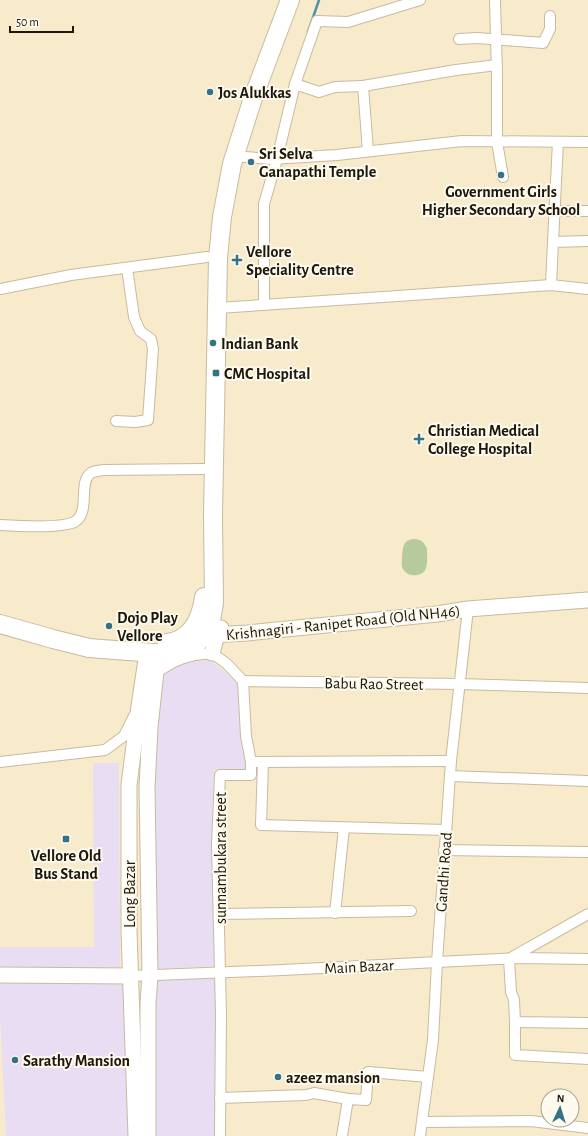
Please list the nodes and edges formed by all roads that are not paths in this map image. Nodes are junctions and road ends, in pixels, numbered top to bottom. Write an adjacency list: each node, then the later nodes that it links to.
1 (281, 0): 15 (highway)
2 (290, 0): 15 (highway)
3 (420, 0): 9 (street)
4 (495, 0): 7 (street)
5 (550, 16): 7 (street)
6 (459, 39): 7 (street)
7 (496, 40): 8 (street)
8 (497, 66): 10 (street); 11 (street)
9 (295, 84): 10 (street); 16 (street)
10 (364, 86): 14 (street)
11 (496, 142): 12 (street); 14 (street); 17 (street)
12 (558, 142): 13 (street); 18 (street)
13 (588, 142)
14 (368, 151): 16 (street)
15 (230, 156): 16 (street); 22 (highway); 28 (highway)
16 (277, 159): 27 (street)
17 (503, 176)
18 (554, 211): 19 (street); 21 (street)
19 (588, 211)
20 (588, 241): 21 (street)
21 (553, 242): 24 (street)
22 (207, 257): 23 (street); 30 (highway)
23 (127, 268): 25 (street); 29 (street)
24 (550, 285): 26 (street); 27 (street)
25 (0, 289)
26 (588, 290)
27 (264, 305): 28 (street)
28 (218, 308): 36 (highway)
29 (116, 421)
30 (204, 469): 31 (street); 36 (highway)
31 (0, 525)
32 (588, 600): 33 (main road, Krishnagiri - Ranipet Road (Old NH46))
33 (468, 609): 36 (main road, Krishnagiri - Ranipet Road (Old NH46)); 41 (street, Gandhi Road)
34 (0, 614): 36 (highway)
35 (0, 624): 37 (highway)
36 (205, 631): 37 (highway); 38 (main road)
37 (153, 653): 39 (main road); 43 (main road, Long Bazar)
38 (212, 653): 39 (street); 40 (street)
39 (155, 674): 43 (street); 64 (main road)
40 (242, 681): 41 (street, Babu Rao Street); 46 (street)
41 (459, 684): 42 (street, Babu Rao Street); 44 (street, Gandhi Road)
42 (588, 688)
43 (139, 706): 45 (street); 63 (main road, Long Bazar)
44 (451, 761): 47 (street); 48 (street, Gandhi Road)
45 (0, 762)
46 (251, 762): 47 (street); 56 (street, sunnambukara street)
47 (263, 762): 50 (street)
48 (450, 776): 49 (street); 51 (street, Gandhi Road)
49 (588, 781)
50 (344, 828): 51 (street); 55 (street)
51 (446, 830): 52 (street, Gandhi Road)
52 (444, 850): 53 (street); 60 (street, Gandhi Road)
53 (588, 852)
54 (411, 911): 55 (street)
55 (335, 913): 56 (street)
56 (219, 914): 61 (street, sunnambukara street)
57 (588, 914): 58 (street)
58 (509, 959): 59 (street, Main Bazar); 60 (street, Main Bazar); 65 (street)
59 (588, 959)
60 (437, 962): 61 (street, Main Bazar); 68 (street, Gandhi Road)
61 (220, 973): 64 (street, Main Bazar); 69 (street, sunnambukara street)
62 (0, 975): 63 (main road)
63 (130, 976): 64 (street, Main Bazar); 73 (main road, Long Bazar)
64 (150, 976): 74 (main road)
65 (515, 1022): 66 (street); 67 (street)
66 (588, 1023)
67 (588, 1059)
68 (428, 1077): 70 (street); 71 (street, Gandhi Road)
69 (220, 1098): 70 (street); 75 (street, sunnambukara street)
70 (348, 1099): 76 (street)
71 (422, 1122): 72 (street); 77 (street, Gandhi Road)
72 (588, 1128)
73 (136, 1136)
74 (148, 1136)
75 (220, 1136)
76 (342, 1136)
77 (420, 1136)

